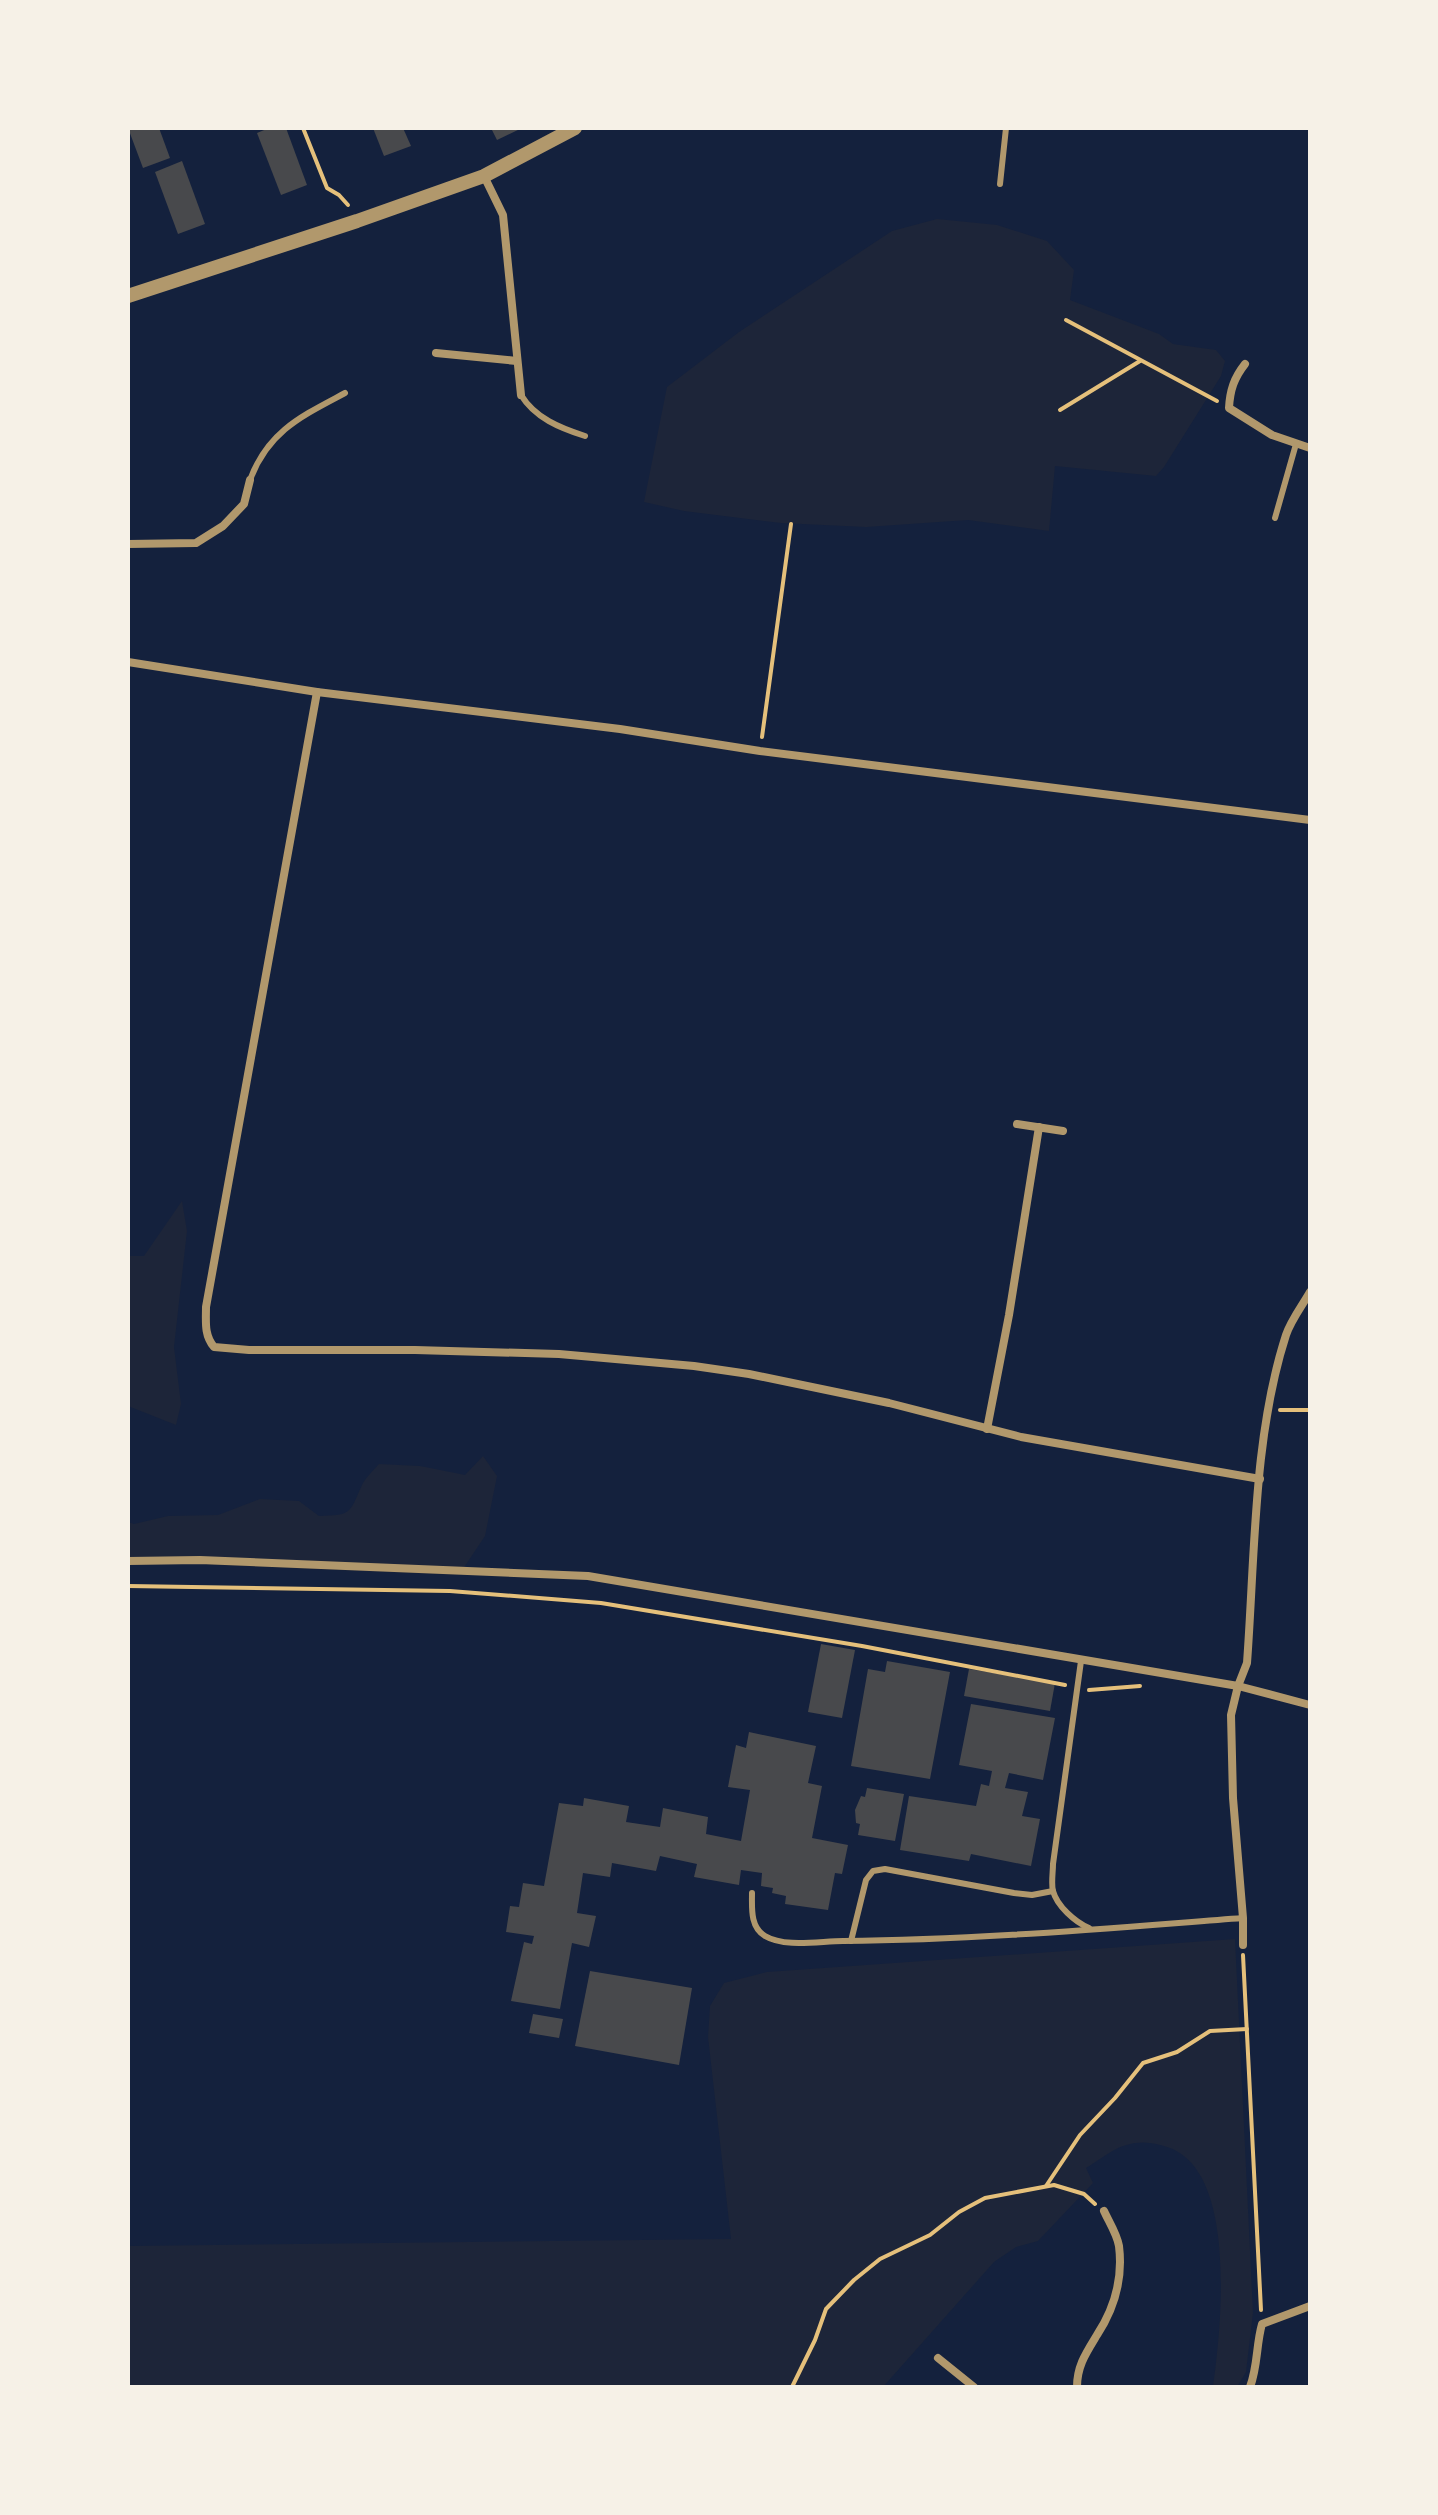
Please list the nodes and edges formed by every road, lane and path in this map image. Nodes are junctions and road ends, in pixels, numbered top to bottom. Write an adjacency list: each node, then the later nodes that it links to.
1 (303, 128): 6 (path)
2 (575, 128): 4 (street)
3 (1006, 128): 5 (lane)
4 (484, 176): 6 (street); 10 (street)
5 (1000, 184)
6 (357, 221): 7 (street)
7 (128, 296)
8 (1066, 320): 11 (path)
9 (436, 353): 10 (street)
10 (517, 361): 14 (street)
11 (1141, 361): 15 (path); 16 (path)
12 (1245, 364): 15 (street)
13 (345, 393): 20 (lane)
14 (521, 395): 17 (lane)
15 (1229, 408): 18 (street)
16 (1060, 410)
17 (585, 436)
18 (1296, 444): 19 (street); 21 (lane)
19 (1310, 448)
20 (250, 480): 23 (street)
21 (1275, 518)
22 (791, 524): 26 (path)
23 (128, 544)
24 (128, 662): 25 (street)
25 (317, 692): 26 (street); 34 (street)
26 (760, 751): 27 (street)
27 (1310, 820)
28 (1017, 1124): 29 (street)
29 (1039, 1127): 30 (street); 34 (street)
30 (1063, 1131)
31 (1310, 1292): 32 (street)
32 (1269, 1410): 33 (path); 35 (street)
33 (1310, 1410)
34 (987, 1429): 35 (street)
35 (1260, 1479): 40 (street)
36 (128, 1561): 38 (street)
37 (128, 1586): 41 (path)
38 (1081, 1661): 39 (street); 41 (lane)
39 (1164, 1674): 40 (street); 41 (path)
40 (1238, 1686): 42 (street); 45 (street)
41 (1077, 1688): 43 (lane)
42 (1310, 1705)
43 (1053, 1891): 46 (lane); 47 (lane)
44 (752, 1893): 47 (lane)
45 (1243, 1918): 46 (lane); 48 (street)
46 (1092, 1930): 47 (lane)
47 (851, 1941)
48 (1243, 1945): 49 (path)
49 (1247, 2029): 50 (path); 53 (path)
50 (1046, 2186): 51 (path); 55 (path)
51 (1104, 2211): 57 (street)
52 (1310, 2306): 53 (street)
53 (1262, 2324): 58 (street)
54 (938, 2358): 56 (street)
55 (792, 2387)
56 (974, 2387)
57 (1077, 2387)
58 (1250, 2387)

